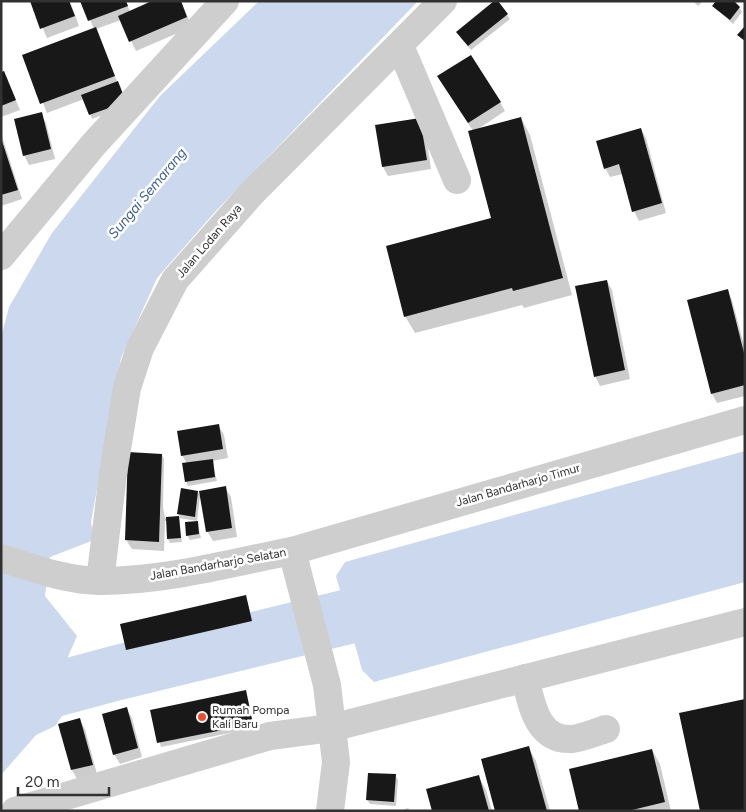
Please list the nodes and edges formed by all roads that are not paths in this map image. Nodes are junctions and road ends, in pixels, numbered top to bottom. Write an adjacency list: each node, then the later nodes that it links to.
1 (225, 1): 5 (street)
2 (443, 1): 3 (street, Jalan Lodan Raya)
3 (400, 46): 4 (street); 9 (street, Jalan Lodan Raya)
4 (458, 180)
5 (1, 256)
6 (745, 420): 7 (street, Jalan Bandarharjo Timur)
7 (292, 551): 9 (street, Jalan Bandarharjo Selatan); 12 (street, Jalan Bandarharjo Selatan)
8 (1, 558): 9 (street, Jalan Bandarharjo Selatan)
9 (100, 581)
10 (745, 622): 11 (street)
11 (525, 678): 12 (street); 13 (street)
12 (331, 728): 14 (street); 15 (street, Jalan Bandarharjo Selatan)
13 (606, 729)
14 (15, 811)
15 (330, 811)

